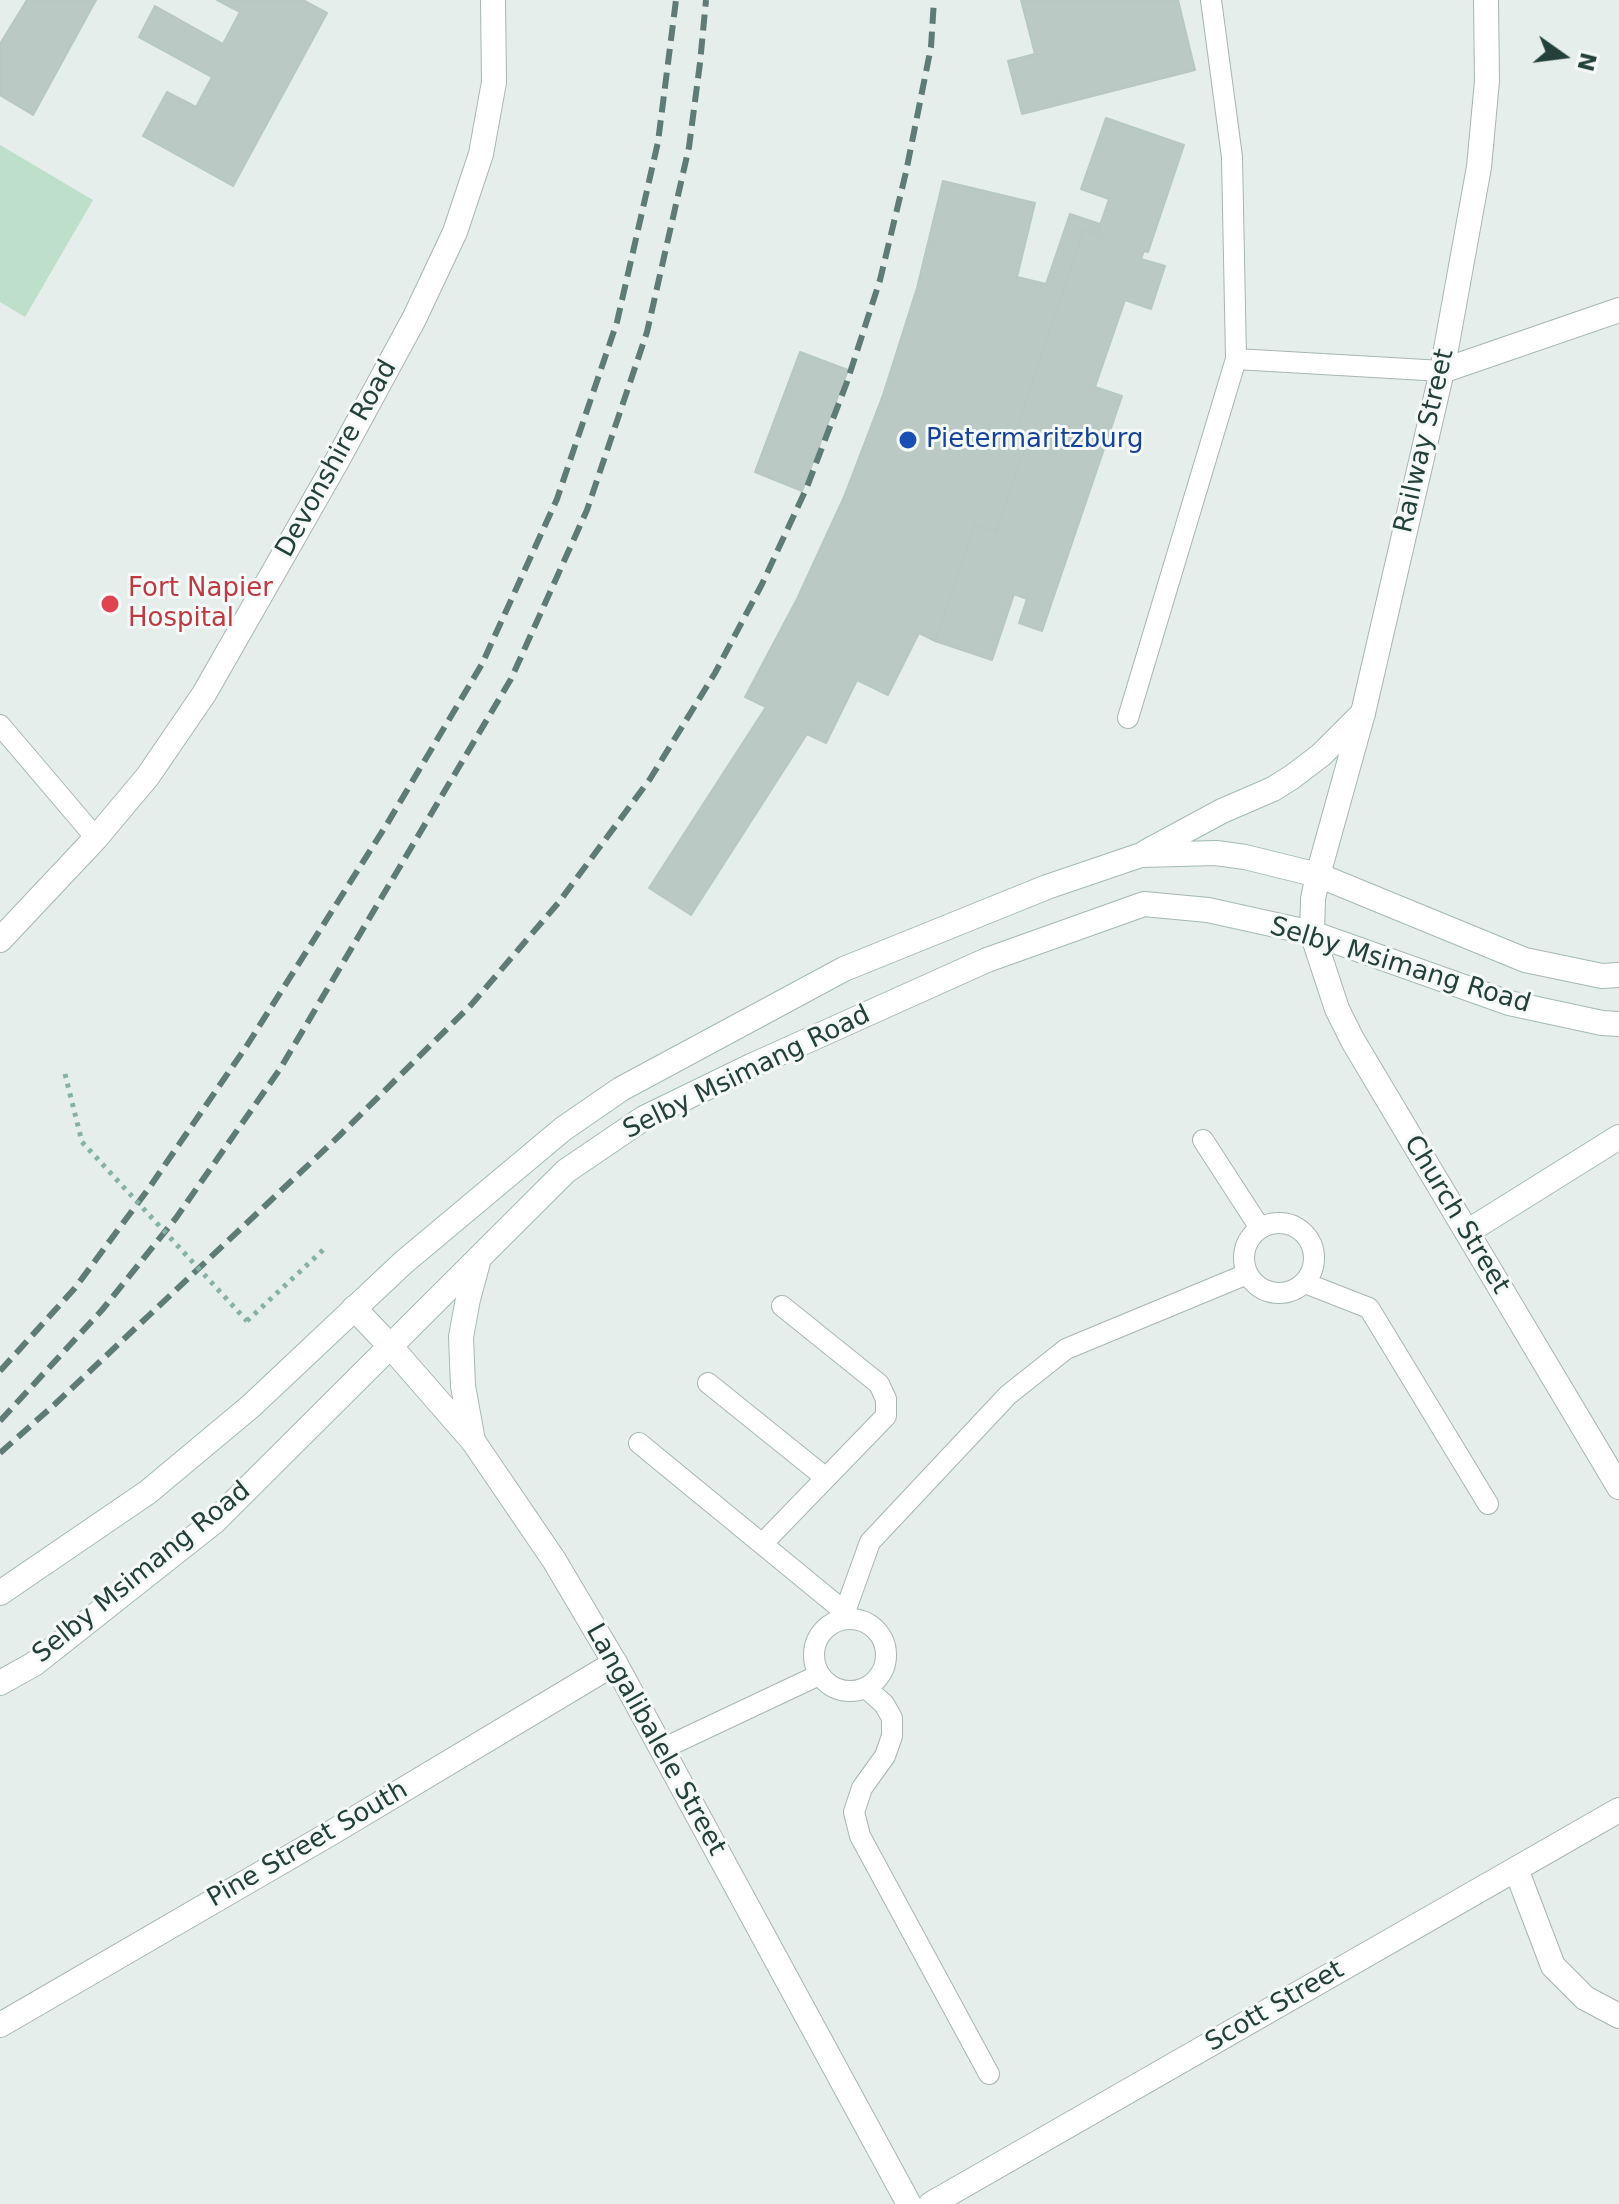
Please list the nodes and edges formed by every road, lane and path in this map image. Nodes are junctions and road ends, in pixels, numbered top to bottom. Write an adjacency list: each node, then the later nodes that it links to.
1 (493, 0): 10 (street, Devonshire Road)
2 (1211, 0): 5 (lane)
3 (1486, 0): 6 (street, Railway Street)
4 (1619, 310): 6 (street)
5 (1236, 359): 6 (lane); 8 (lane)
6 (1442, 371): 7 (street, Railway Street)
7 (1363, 713): 11 (street); 12 (street, Railway Street)
8 (1128, 718)
9 (0, 725): 10 (lane)
10 (96, 838): 14 (street, Devonshire Road)
11 (1141, 855): 12 (street, Selby Msimang Road); 27 (street, Selby Msimang Road)
12 (1318, 875): 13 (street, Railway Street); 15 (street, Selby Msimang Road)
13 (1312, 933): 16 (street, Selby Msimang Road); 21 (street, Church Street); 23 (street, Selby Msimang Road)
14 (0, 940)
15 (1619, 975)
16 (1619, 1024)
17 (65, 1074): 22 (path, bridge)
18 (1619, 1137): 21 (street)
19 (1203, 1140): 20 (lane)
20 (1260, 1228): 24 (lane); 25 (lane)
21 (1467, 1232): 33 (street, Church Street)
22 (323, 1250)
23 (478, 1259): 28 (street, Selby Msimang Road); 30 (street)
24 (1247, 1274): 25 (lane); 37 (lane)
25 (1305, 1283): 34 (lane)
26 (782, 1306): 32 (lane)
27 (354, 1308): 28 (street, Langalibalele Street); 36 (street, Selby Msimang Road)
28 (391, 1347): 30 (street, Langalibalele Street); 40 (street, Selby Msimang Road)
29 (708, 1383): 32 (lane)
30 (473, 1441): 38 (street, Langalibalele Street)
31 (639, 1443): 35 (lane)
32 (826, 1478): 35 (lane)
33 (1619, 1487)
34 (1488, 1504)
35 (763, 1543): 37 (lane)
36 (0, 1593)
37 (844, 1616): 39 (lane); 41 (lane)
38 (615, 1663): 42 (street, Langalibalele Street); 46 (street, Pine Street South)
39 (819, 1675): 41 (lane); 42 (lane)
40 (0, 1683)
41 (866, 1688): 47 (lane)
42 (662, 1749): 48 (street, Langalibalele Street)
43 (1619, 1810): 44 (street, Scott Street)
44 (1516, 1869): 45 (street); 49 (street, Scott Street)
45 (1619, 2016)
46 (0, 2025)
47 (989, 2074)
48 (909, 2204)
49 (931, 2204)

